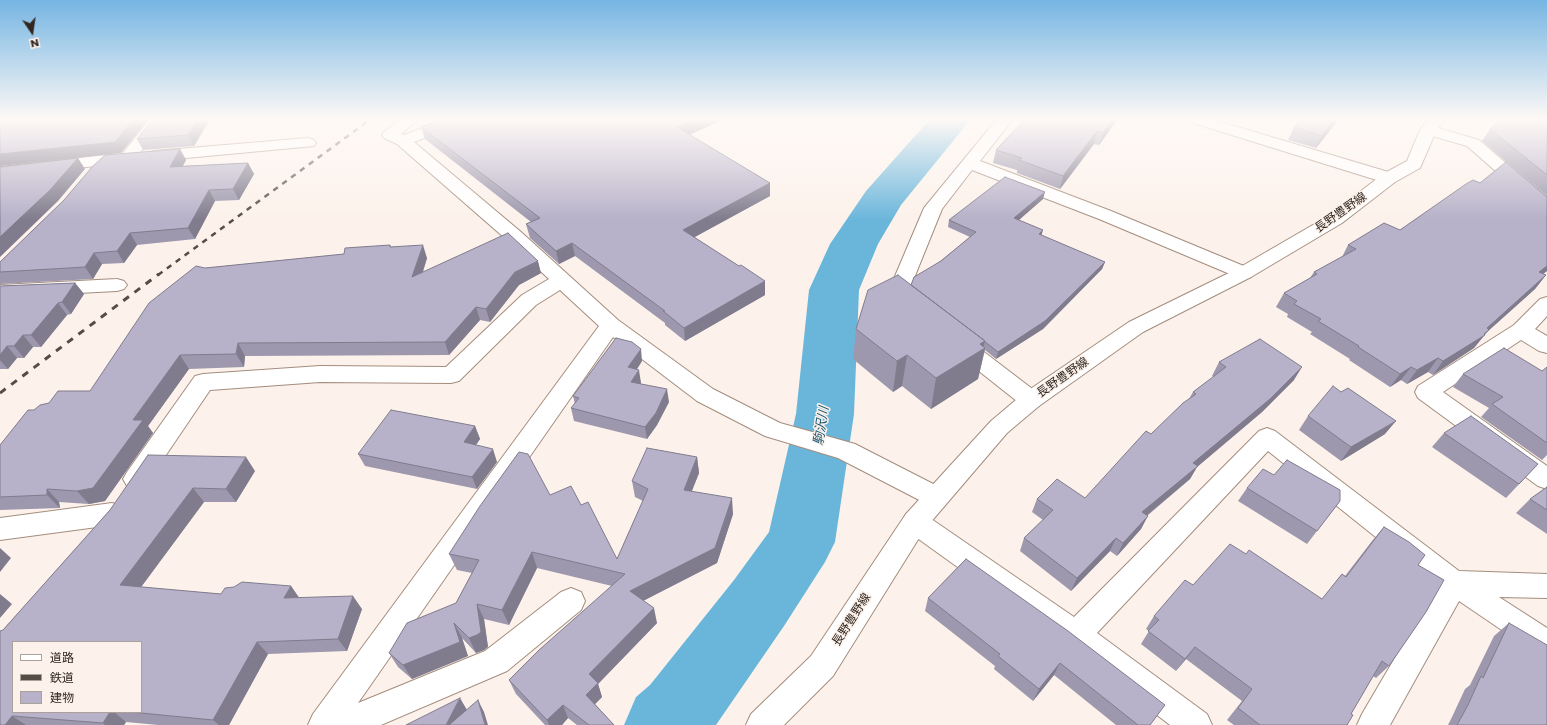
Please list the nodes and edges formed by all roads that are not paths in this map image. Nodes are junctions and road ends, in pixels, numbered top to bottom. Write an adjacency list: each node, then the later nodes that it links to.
1 (131, 153): 8 (street)
2 (189, 153): 8 (street)
3 (417, 153): 16 (street)
4 (977, 153): 10 (street)
5 (1306, 153): 12 (street)
6 (1419, 153): 12 (street, 長野豊野線)
7 (1484, 153): 14 (street)
8 (127, 158): 9 (street)
9 (106, 160): 11 (street); 13 (street)
10 (969, 163): 15 (street); 20 (street)
11 (0, 172)
12 (1389, 178): 15 (street, 長野豊野線)
13 (88, 179)
14 (1547, 207)
15 (1244, 273): 25 (street, 長野豊野線)
16 (562, 280): 21 (street); 28 (street)
17 (117, 285): 18 (street)
18 (0, 291)
19 (1547, 304): 22 (street)
20 (922, 314)
21 (611, 325): 27 (street); 37 (street)
22 (1521, 330): 24 (street); 26 (street)
23 (946, 333): 25 (street)
24 (1547, 346)
25 (1030, 400): 27 (street, 長野豊野線)
26 (1547, 479)
27 (936, 497): 29 (street, 長野豊野線)
28 (112, 514): 30 (street); 31 (street)
29 (915, 522): 35 (street); 39 (street, 長野豊野線)
30 (0, 529)
31 (91, 537)
32 (1454, 583): 33 (street); 35 (street); 36 (street); 41 (street)
33 (1547, 586)
34 (571, 600): 38 (street)
35 (1076, 635): 40 (street)
36 (1547, 644)
37 (324, 725)
38 (344, 725)
39 (762, 725)
40 (1196, 725)
41 (1373, 725)

